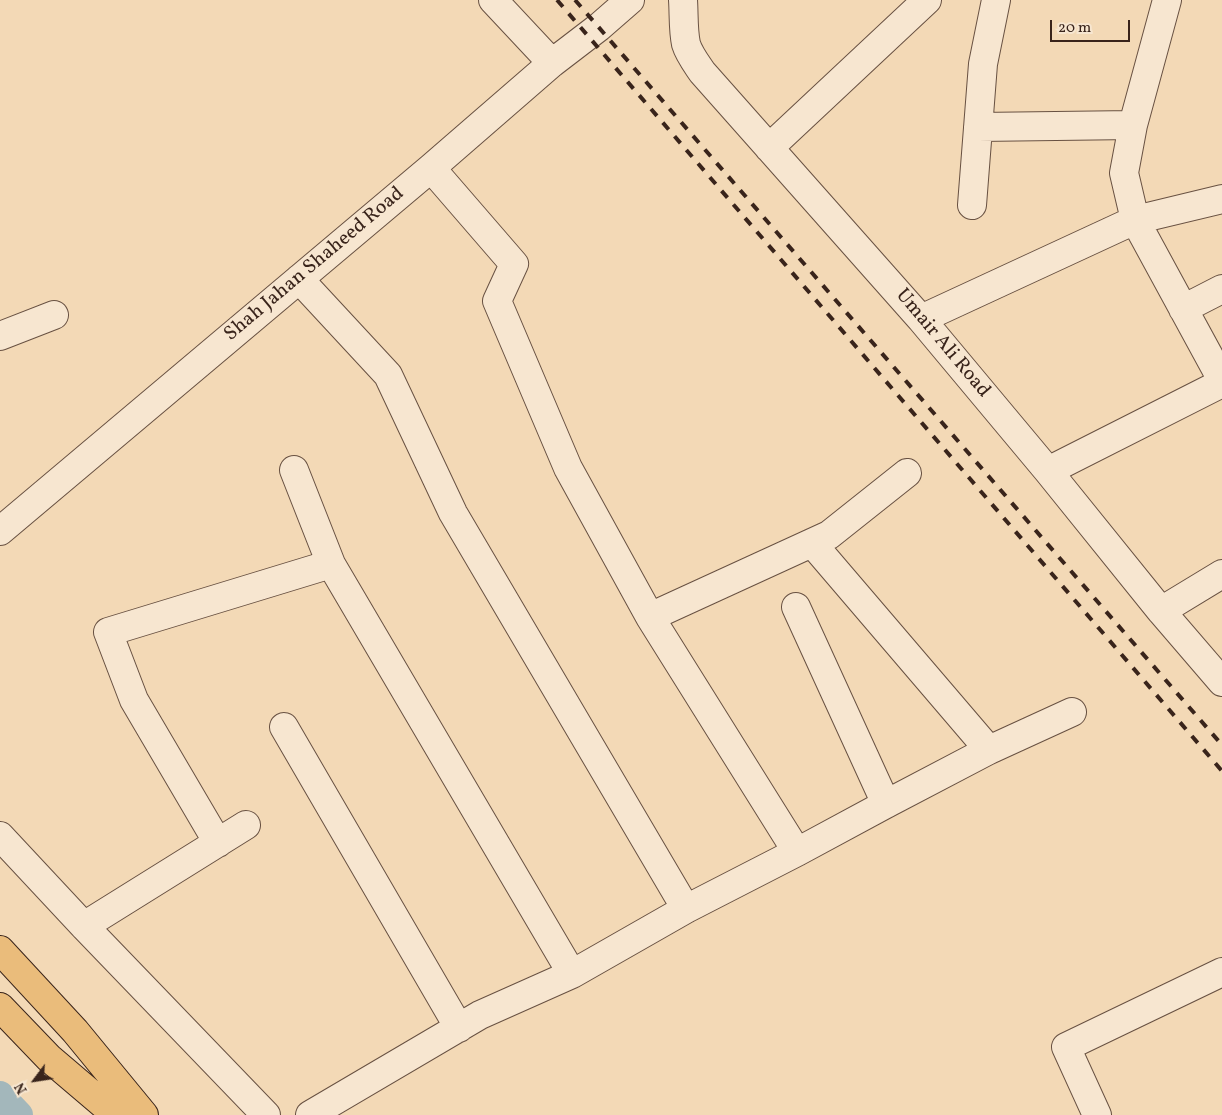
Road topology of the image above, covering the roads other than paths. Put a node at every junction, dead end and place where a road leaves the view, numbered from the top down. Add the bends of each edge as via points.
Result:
1 (493, 0) edge
2 (630, 0) edge
3 (684, 0) edge
4 (927, 0) edge
5 (996, 0) edge
6 (1167, 0) edge
7 (552, 63) junction
8 (1132, 125) junction
9 (978, 127) junction
10 (769, 148) junction
11 (431, 168) junction
12 (1222, 199) edge
13 (972, 206) dead end
14 (1135, 220) junction
15 (299, 279) junction
16 (1222, 289) edge
17 (1184, 309) junction
18 (54, 315) dead end
19 (921, 319) junction
20 (0, 336) edge
21 (1222, 381) edge
22 (294, 470) dead end
23 (1048, 471) junction
24 (907, 473) dead end
25 (0, 531) edge
26 (812, 543) junction
27 (331, 564) junction
28 (1222, 574) edge
29 (796, 607) dead end
30 (1161, 611) junction
31 (650, 617) junction
32 (1222, 682) edge
33 (1072, 712) dead end
34 (284, 726) dead end
35 (989, 750) junction
36 (886, 804) junction
37 (246, 825) dead end
38 (0, 836) edge
39 (218, 843) junction
40 (797, 852) junction
41 (686, 908) junction
42 (84, 926) junction
43 (0, 950) edge
44 (1222, 972) edge
45 (572, 974) junction
46 (0, 1007) edge
47 (459, 1028) junction
48 (116, 1115) edge
49 (144, 1115) edge
50 (266, 1115) edge
51 (310, 1115) edge
52 (1097, 1115) edge

1 - 7 street
2 - 7 street, Shah Jahan Shaheed Road
3 - 10 street, Umair Ali Road via 686,44 693,59
4 - 10 street
5 - 9 street via 983,64
6 - 8 street
7 - 11 street, Shah Jahan Shaheed Road
8 - 9 street
8 - 14 street via 1124,173
9 - 13 street
10 - 19 street, Umair Ali Road
11 - 15 street, Shah Jahan Shaheed Road
11 - 31 street via 514,264 497,301 568,468
12 - 14 street
14 - 17 street
14 - 19 street
15 - 25 street, Shah Jahan Shaheed Road
15 - 41 street via 388,375 453,513
16 - 17 street
17 - 21 street
18 - 20 street
19 - 23 street, Umair Ali Road
21 - 23 street
22 - 27 street
23 - 30 street, Umair Ali Road
24 - 26 street via 829,535
26 - 31 street
26 - 35 street
27 - 39 street via 108,632 134,700
27 - 45 street
28 - 30 street
29 - 36 street
30 - 32 street, Umair Ali Road
31 - 40 street
33 - 35 street
34 - 47 street
35 - 36 street
36 - 40 street
37 - 39 street
38 - 42 street
39 - 42 street
40 - 41 street
41 - 45 street
42 - 50 street
43 - 49 highway
44 - 52 street via 1066,1046
45 - 47 street via 480,1015
46 - 48 highway via 49,1058
47 - 51 street

